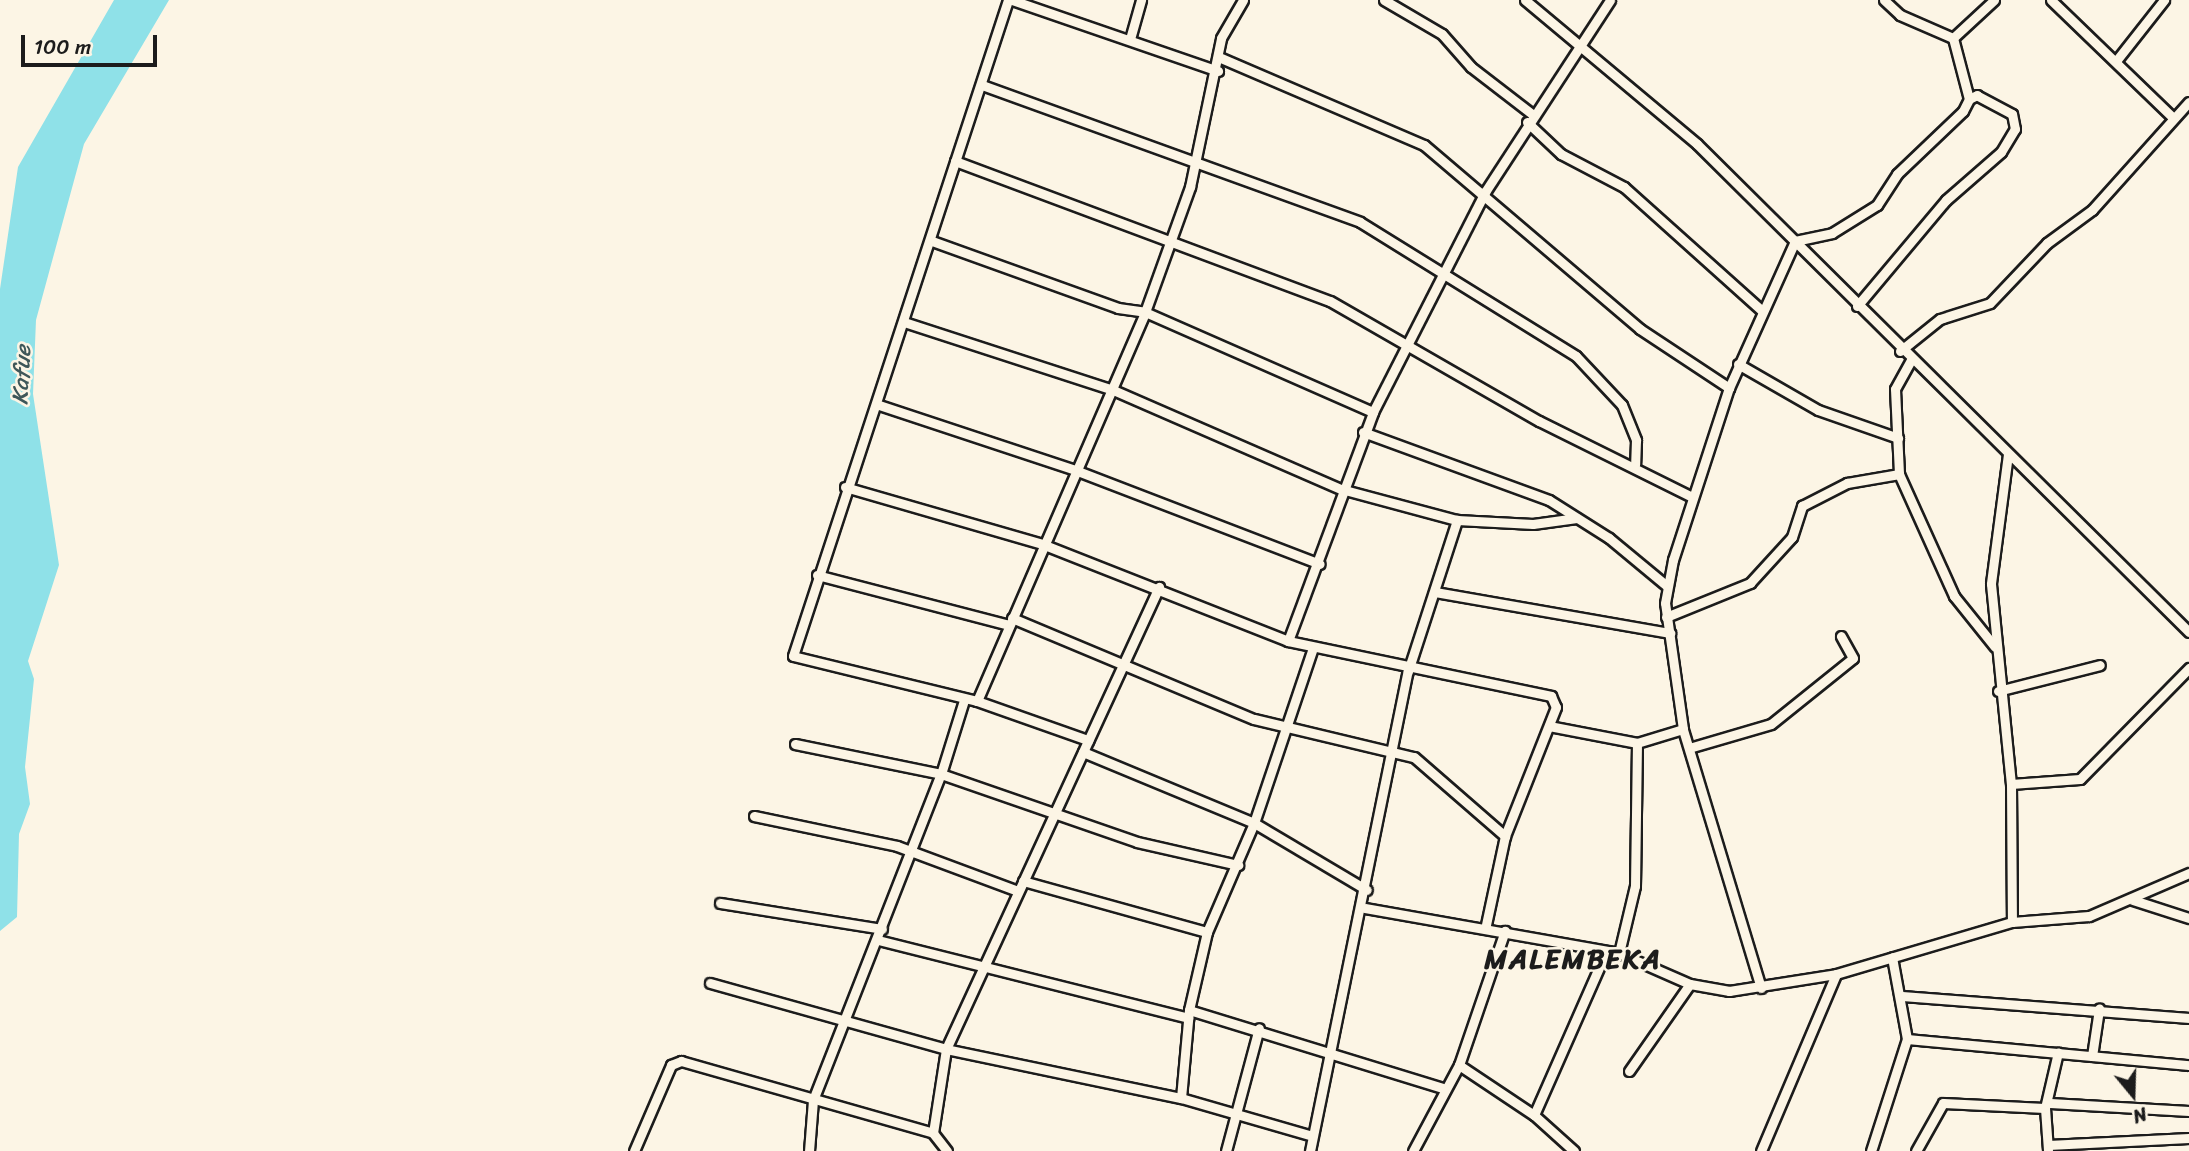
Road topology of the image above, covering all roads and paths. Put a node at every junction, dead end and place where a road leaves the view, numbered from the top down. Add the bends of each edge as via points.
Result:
1 (1010, 0) edge
2 (1048, 0) edge
3 (1141, 0) edge
4 (1243, 0) edge
5 (1384, 0) edge
6 (1525, 0) edge
7 (1610, 0) edge
8 (1884, 0) edge
9 (1994, 0) edge
10 (2051, 0) edge
11 (2164, 0) edge
12 (1043, 11) junction
13 (1953, 38) junction
14 (1129, 39) junction
15 (1579, 48) junction
16 (1221, 58) junction
17 (2116, 61) junction
18 (1218, 71) junction
19 (982, 85) junction
20 (1969, 99) junction
21 (2189, 102) edge
22 (1530, 118) junction
23 (2173, 118) junction
24 (956, 161) junction
25 (1197, 164) junction
26 (1485, 192) junction
27 (1171, 239) junction
28 (932, 241) junction
29 (1795, 241) junction
30 (1443, 271) junction
31 (1857, 306) junction
32 (1762, 311) junction
33 (1145, 312) junction
34 (904, 322) junction
35 (1407, 346) junction
36 (1900, 351) junction
37 (1911, 360) junction
38 (1738, 365) junction
39 (1729, 388) junction
40 (1113, 390) junction
41 (876, 404) junction
42 (1373, 412) junction
43 (1363, 432) junction
44 (1899, 438) junction
45 (2008, 454) junction
46 (1635, 464) junction
47 (1075, 470) junction
48 (1899, 474) junction
49 (845, 487) junction
50 (1341, 489) junction
51 (1692, 497) junction
52 (1577, 517) junction
53 (1457, 520) junction
54 (1042, 544) junction
55 (1320, 564) junction
56 (817, 575) junction
57 (1667, 586) junction
58 (1160, 587) junction
59 (1435, 592) junction
60 (1666, 617) junction
61 (1010, 621) junction
62 (2189, 632) edge
63 (1670, 633) junction
64 (1841, 636) dead end
65 (1288, 641) junction
66 (1313, 648) junction
67 (1996, 649) junction
68 (2100, 665) dead end
69 (2189, 668) edge
70 (1122, 669) junction
71 (1408, 671) junction
72 (1997, 691) junction
73 (964, 700) junction
74 (977, 701) junction
75 (1549, 726) junction
76 (1288, 729) junction
77 (1683, 729) junction
78 (1088, 740) junction
79 (1637, 743) junction
80 (795, 744) dead end
81 (1689, 748) junction
82 (1083, 752) junction
83 (1392, 753) junction
84 (942, 774) junction
85 (2011, 784) junction
86 (1054, 813) junction
87 (754, 816) dead end
88 (1254, 823) junction
89 (1505, 835) junction
90 (910, 853) junction
91 (1238, 864) junction
92 (2189, 873) edge
93 (1023, 881) junction
94 (1367, 890) junction
95 (1018, 891) junction
96 (2133, 900) junction
97 (720, 903) dead end
98 (1365, 908) junction
99 (2189, 918) edge
100 (2012, 922) junction
101 (1486, 925) junction
102 (882, 929) junction
103 (1505, 931) junction
104 (1207, 932) junction
105 (878, 940) junction
106 (1606, 952) junction
107 (1619, 953) junction
108 (1892, 957) junction
109 (979, 969) junction
110 (1836, 974) junction
111 (710, 983) dead end
112 (1690, 984) junction
113 (1761, 988) junction
114 (1902, 996) junction
115 (2099, 1009) junction
116 (1189, 1014) junction
117 (844, 1017) junction
118 (2189, 1018) edge
119 (1259, 1028) junction
120 (1908, 1039) junction
121 (946, 1049) junction
122 (1335, 1052) junction
123 (2058, 1052) junction
124 (2092, 1056) junction
125 (1459, 1065) junction
126 (2189, 1065) edge
127 (1629, 1071) dead end
128 (1442, 1088) junction
129 (1181, 1098) junction
130 (813, 1100) junction
131 (2047, 1105) junction
132 (2189, 1111) edge
133 (1234, 1115) junction
134 (1534, 1115) junction
135 (933, 1133) junction
136 (1314, 1136) junction
137 (2189, 1138) edge
138 (2048, 1148) edge
139 (1313, 1150) edge
140 (634, 1151) edge
141 (809, 1151) edge
142 (947, 1151) edge
143 (1226, 1151) edge
144 (1413, 1151) edge
145 (1574, 1151) edge
146 (1761, 1151) edge
147 (1871, 1151) edge
148 (1916, 1151) edge

1 - 12 street
1 - 19 street
2 - 12 street
3 - 14 street
4 - 16 street via 1221,38
5 - 22 street via 1442,34 1471,67
6 - 15 street
7 - 15 street
8 - 13 street via 1899,15
9 - 13 street
10 - 17 street
11 - 17 street
12 - 14 street
13 - 20 street
14 - 18 street
15 - 22 street
15 - 29 street via 1697,144
16 - 18 street
16 - 26 street via 1401,131
17 - 23 street
18 - 25 street
19 - 24 street
19 - 25 street
20 - 29 street via 1897,174 1877,205 1832,233
20 - 31 street via 1977,95 2012,114 2015,129 2001,152 1945,200
21 - 23 street
22 - 26 street
22 - 32 street via 1561,154 1624,187
23 - 36 street via 2092,210 2047,243 1990,303 1940,319
24 - 27 street
24 - 28 street
25 - 27 street
25 - 30 street via 1310,199
26 - 30 street
26 - 39 street via 1640,329
27 - 33 street
27 - 35 street via 1318,296
28 - 33 street via 1118,308
28 - 34 street
29 - 31 street
29 - 32 street
30 - 35 street
30 - 46 street via 1576,356 1609,385 1636,440
31 - 36 street
32 - 38 street
33 - 40 street
33 - 42 street
34 - 40 street
34 - 41 street
35 - 42 street
35 - 46 street via 1539,421
36 - 37 street
37 - 44 street via 1895,389
37 - 45 street
38 - 39 street
38 - 44 street via 1818,410
39 - 51 street
40 - 47 street
40 - 50 street
41 - 47 street
41 - 49 street
42 - 43 street
43 - 50 street
43 - 52 street via 1549,500
44 - 48 street
45 - 62 street
45 - 67 street via 1992,584
46 - 51 street
47 - 54 street
47 - 55 street
48 - 60 street via 1847,483 1801,506 1792,537 1750,583
48 - 67 street via 1954,596
49 - 54 street
49 - 56 street
50 - 53 street
50 - 55 street
51 - 57 street
52 - 53 street via 1533,524
52 - 57 street
53 - 59 street
54 - 58 street
54 - 61 street
55 - 65 street
56 - 61 street
56 - 73 street via 795,659
57 - 60 street
58 - 65 street
58 - 70 street
59 - 63 street
59 - 71 street
60 - 63 street
61 - 70 street
61 - 74 street
63 - 77 street
64 - 81 street via 1853,658 1771,724
65 - 66 street
66 - 71 street
66 - 76 street
67 - 72 street
68 - 72 street
69 - 85 street via 2080,779
70 - 76 street
70 - 78 street
71 - 75 street via 1551,696 1556,707
71 - 83 street
72 - 85 street
73 - 74 street
73 - 84 street
74 - 78 street
75 - 79 street
75 - 89 street
76 - 83 street
76 - 88 street
77 - 79 street
77 - 81 street
78 - 82 street
79 - 107 street via 1634,886
80 - 84 street
81 - 113 street via 1696,788 1734,890
82 - 86 street
82 - 88 street
83 - 89 street via 1426,763
83 - 94 street
84 - 86 street
84 - 90 street
85 - 100 street
86 - 91 street via 1161,849
86 - 93 street
87 - 90 street
88 - 91 street
88 - 94 street
89 - 101 street
90 - 95 street
90 - 102 street
91 - 104 street
92 - 96 street
93 - 95 street
93 - 104 street
94 - 98 street
95 - 109 street
96 - 99 street
96 - 100 street via 2069,920
97 - 102 street
98 - 101 street
98 - 122 street
100 - 108 street
101 - 103 street
102 - 105 street
103 - 106 street
103 - 125 street
104 - 116 street
105 - 109 street
105 - 117 street
106 - 107 street
106 - 134 street
107 - 112 street
108 - 110 street
108 - 114 street
109 - 116 street
109 - 121 street
110 - 113 street
110 - 146 street
111 - 117 street
112 - 113 street via 1729,992
112 - 127 street
114 - 115 street
114 - 120 street
115 - 118 street
115 - 124 street
116 - 119 street
116 - 129 street
117 - 121 street
117 - 130 street
119 - 122 street
119 - 133 street
120 - 123 street
120 - 147 street
121 - 129 street
121 - 135 street
122 - 128 street
122 - 136 street
123 - 124 street
123 - 131 street
124 - 126 street
125 - 128 street
125 - 134 street
128 - 144 street
129 - 133 street
130 - 135 street
130 - 140 street via 676,1061
130 - 141 street
131 - 132 street
131 - 138 street
131 - 148 street via 1943,1104
133 - 136 street
133 - 143 street
134 - 145 street
135 - 142 street
136 - 139 street
137 - 138 street

